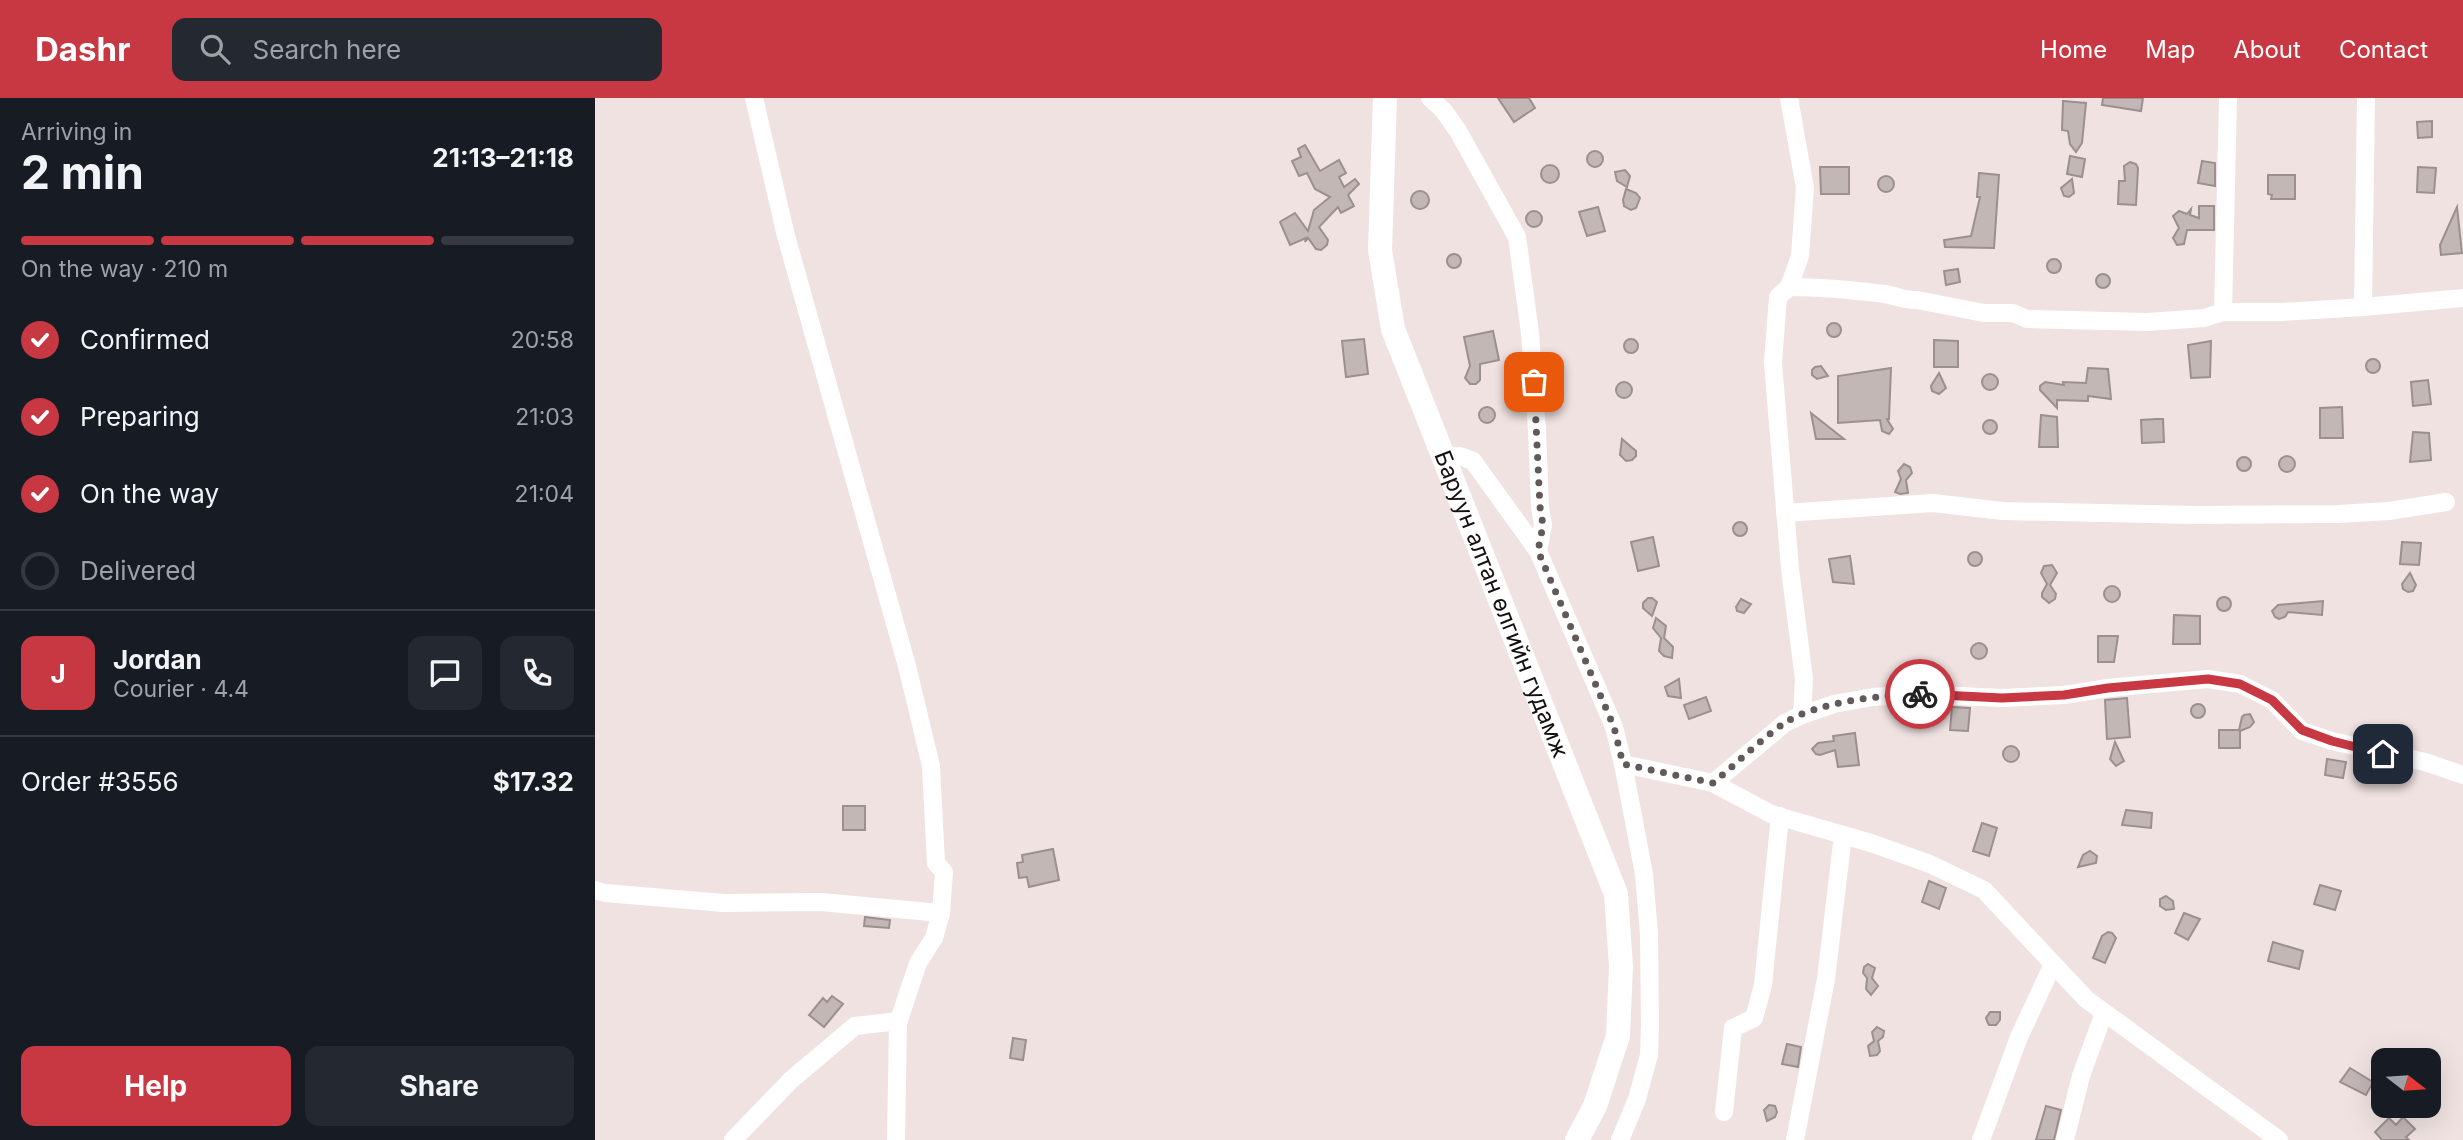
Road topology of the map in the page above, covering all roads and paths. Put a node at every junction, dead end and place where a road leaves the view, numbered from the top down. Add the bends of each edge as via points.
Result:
1 (754, 98) edge
2 (1385, 98) edge
3 (1430, 98) edge
4 (1789, 98) edge
5 (2228, 98) edge
6 (2366, 98) edge
7 (1789, 287) junction
8 (2463, 298) edge
9 (2363, 307) junction
10 (2223, 312) junction
11 (1443, 457) junction
12 (2446, 502) dead end
13 (1785, 513) junction
14 (1538, 551) junction
15 (1802, 715) junction
16 (1623, 764) junction
17 (2463, 775) edge
18 (1713, 783) junction
19 (1780, 816) junction
20 (1843, 835) junction
21 (595, 890) edge
22 (941, 913) junction
23 (2053, 964) junction
24 (2104, 1013) junction
25 (898, 1021) junction
26 (1724, 1112) dead end
27 (733, 1140) edge
28 (896, 1140) edge
29 (1577, 1140) edge
30 (1620, 1140) edge
31 (1795, 1140) edge
32 (1981, 1140) edge
33 (2065, 1140) edge
34 (2279, 1140) edge

1 - 22 street via 789,248 904,653 931,766 936,863 944,872
2 - 11 main road, Баруун алтан өлгийн гудамж via 1380,250 1393,329
3 - 14 street via 1458,131 1517,237 1536,416 1543,525
4 - 7 street via 1805,188 1800,256
5 - 10 street
6 - 9 street
7 - 10 street via 1889,295 1984,313 2013,313 2027,319 2147,322
7 - 13 street via 1778,297 1773,362
8 - 9 street
9 - 10 street
11 - 14 street via 1473,461
11 - 29 main road, Баруун алтан өлгийн гудамж via 1616,894 1621,966 1618,1036 1595,1106
12 - 13 street via 2338,514 2003,512 1933,503
13 - 15 street via 1804,679
14 - 16 street via 1614,727
15 - 17 street via 1873,697 2064,695 2208,679 2240,684 2272,700 2302,730
15 - 18 street via 1785,723
16 - 18 street
16 - 30 street via 1644,874 1650,1024 1649,1055
18 - 19 street
19 - 20 street
19 - 26 street via 1763,985 1753,1018 1733,1028
20 - 23 street via 1930,864 1984,890
20 - 31 street via 1826,979
21 - 22 street via 724,903 821,902
22 - 25 street
23 - 24 street
23 - 32 street via 2019,1037
24 - 33 street
24 - 34 street
25 - 27 street via 855,1026 791,1080
25 - 28 street

